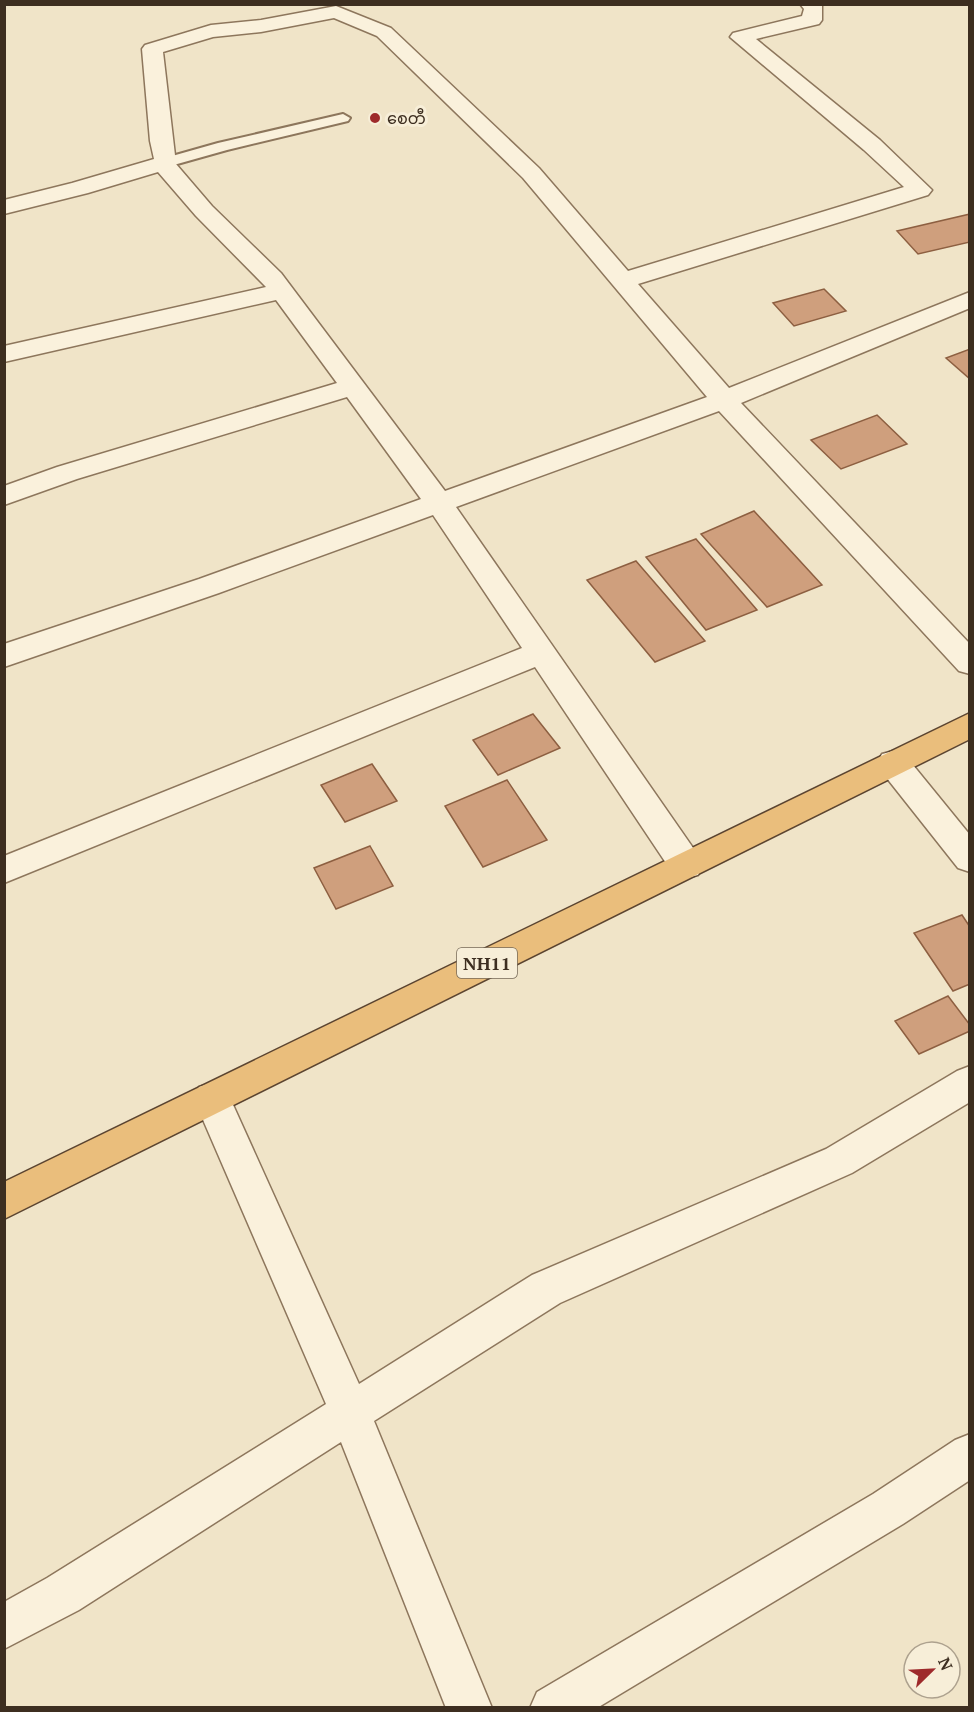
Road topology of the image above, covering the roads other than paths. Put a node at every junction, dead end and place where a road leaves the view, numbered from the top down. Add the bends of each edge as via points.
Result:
1 (810, 4) edge
2 (343, 118) dead end
3 (164, 163) junction
4 (4, 207) edge
5 (621, 281) junction
6 (282, 291) junction
7 (969, 299) edge
8 (4, 354) edge
9 (353, 387) junction
10 (724, 399) junction
11 (4, 496) edge
12 (439, 503) junction
13 (541, 652) junction
14 (4, 656) edge
15 (969, 663) edge
16 (969, 725) edge
17 (893, 763) junction
18 (969, 859) edge
19 (686, 865) junction
20 (4, 870) edge
21 (969, 1082) edge
22 (212, 1099) junction
23 (4, 1201) edge
24 (350, 1412) junction
25 (969, 1455) edge
26 (4, 1627) edge
27 (469, 1707) edge
28 (553, 1707) edge

1 - 5 street via 814,7 812,20 740,37 920,189
2 - 3 lane
3 - 4 street
3 - 5 street via 152,49 211,31 336,12 384,32 531,173
3 - 6 street via 204,211
5 - 10 street
6 - 8 street
6 - 9 street
7 - 10 street
9 - 11 street via 67,473
9 - 12 street
10 - 12 street
10 - 15 street
12 - 13 street
12 - 14 street
13 - 19 street
13 - 20 street
16 - 17 highway, NH11
17 - 18 street
17 - 19 highway, NH11
19 - 22 highway, NH11
21 - 24 street via 839,1161 546,1289
22 - 23 highway, NH11
22 - 24 street
24 - 26 street via 63,1594
24 - 27 street
25 - 28 street via 888,1509

